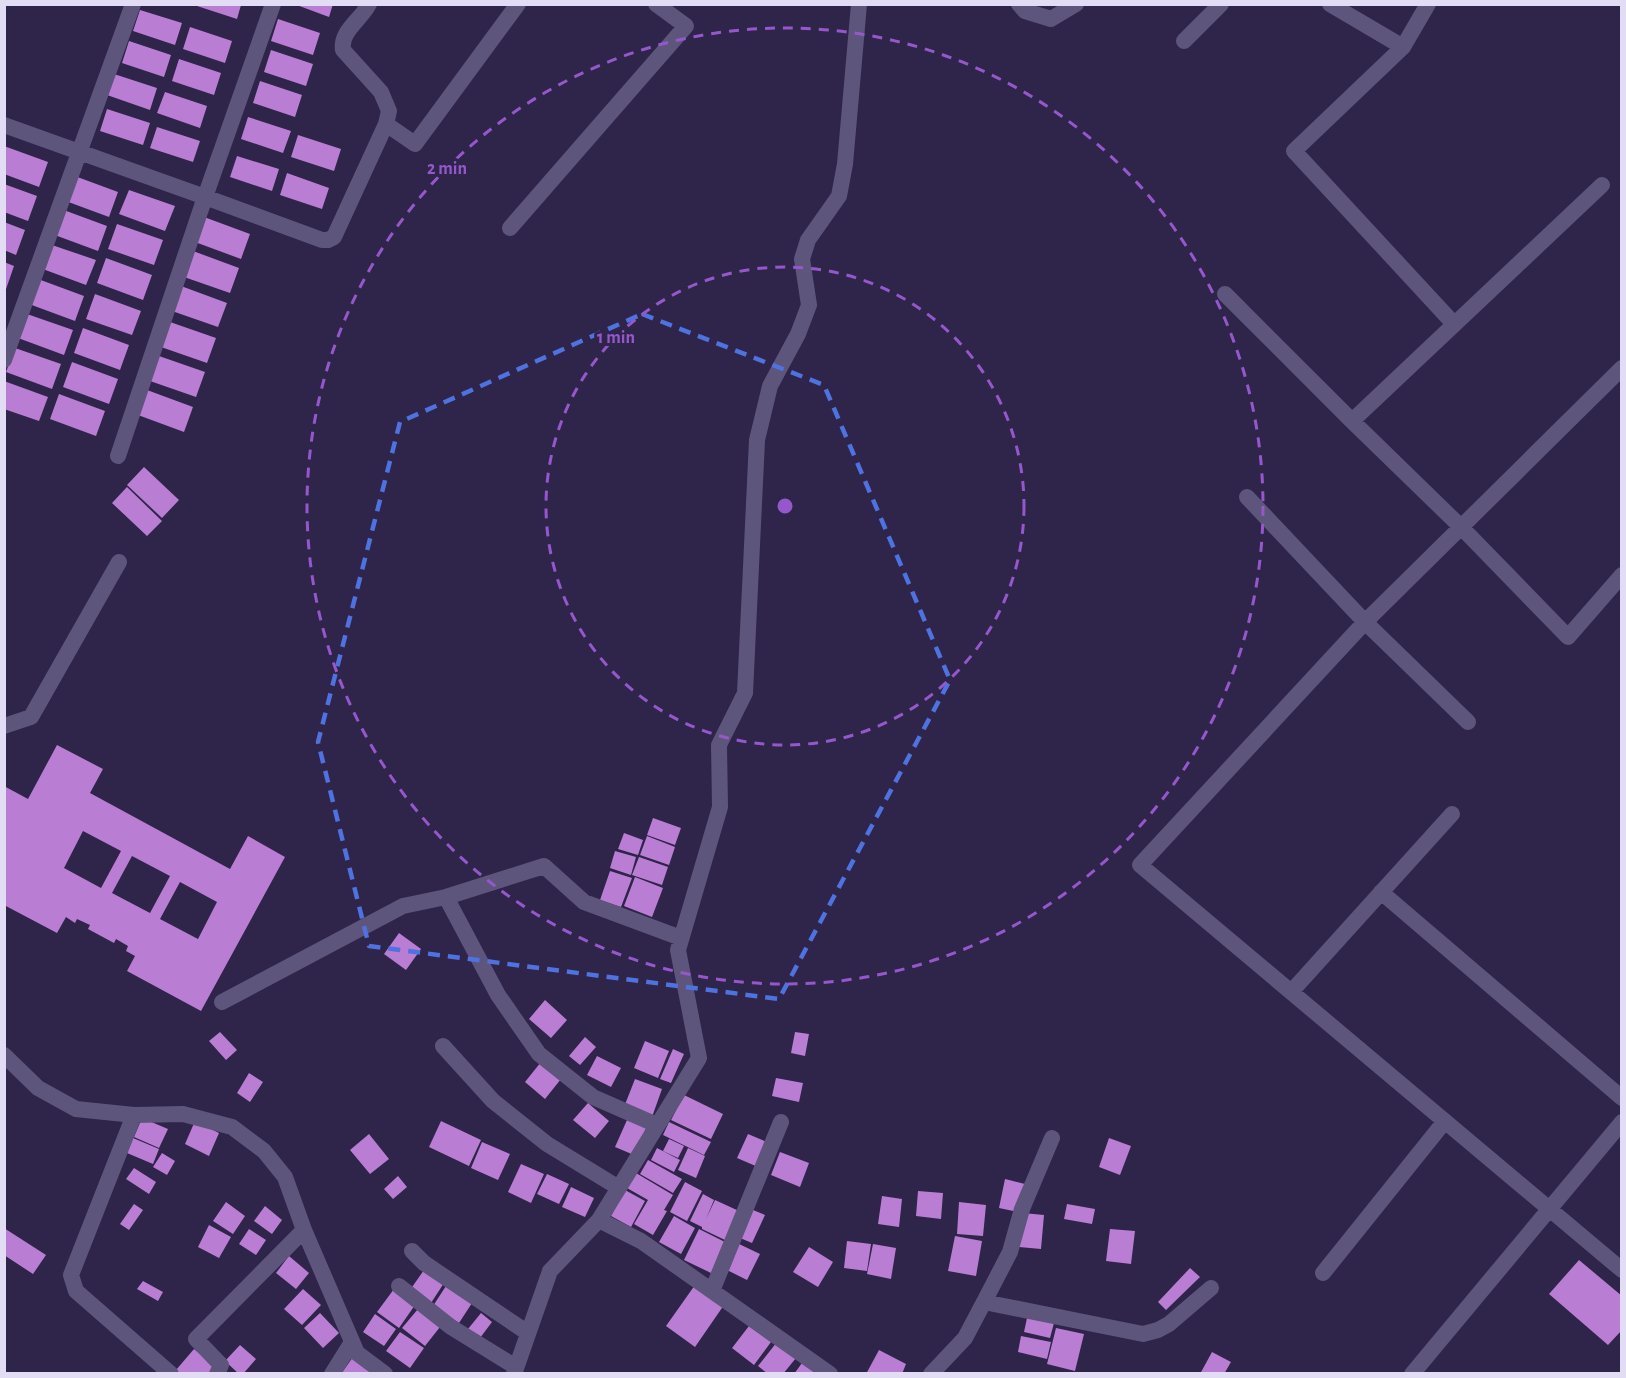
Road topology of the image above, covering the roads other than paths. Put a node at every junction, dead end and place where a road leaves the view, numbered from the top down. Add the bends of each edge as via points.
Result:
1 (133, 4) edge
2 (273, 4) edge
3 (369, 4) edge
4 (518, 4) edge
5 (656, 4) edge
6 (859, 4) edge
7 (1019, 4) edge
8 (1076, 4) edge
9 (1221, 4) edge
10 (1330, 4) edge
11 (1428, 4) edge
12 (1184, 41) dead end
13 (1403, 46) junction
14 (386, 124) junction
15 (4, 125) edge
16 (80, 152) junction
17 (1602, 185) dead end
18 (205, 196) junction
19 (510, 228) dead end
20 (1225, 294) dead end
21 (1454, 324) junction
22 (4, 360) edge
23 (1622, 368) edge
24 (1352, 421) junction
25 (118, 456) dead end
26 (1247, 497) dead end
27 (1461, 527) junction
28 (119, 562) dead end
29 (1622, 575) edge
30 (1365, 622) junction
31 (1468, 722) dead end
32 (4, 726) edge
33 (1452, 814) dead end
34 (1381, 892) junction
35 (446, 897) junction
36 (681, 938) junction
37 (1291, 992) junction
38 (222, 1002) dead end
39 (442, 1046) dead end
40 (4, 1055) edge
41 (1622, 1098) edge
42 (134, 1115) junction
43 (1445, 1121) junction
44 (781, 1122) dead end
45 (1622, 1122) edge
46 (657, 1125) junction
47 (1052, 1138) dead end
48 (619, 1188) junction
49 (1549, 1209) junction
50 (599, 1220) junction
51 (304, 1230) junction
52 (412, 1251) dead end
53 (1622, 1270) edge
54 (1323, 1273) dead end
55 (399, 1286) dead end
56 (1211, 1288) dead end
57 (712, 1291) junction
58 (984, 1302) junction
59 (528, 1333) junction
60 (352, 1342) junction
61 (515, 1370) edge
62 (171, 1374) edge
63 (217, 1374) edge
64 (332, 1374) edge
65 (385, 1374) edge
66 (830, 1374) edge
67 (931, 1374) edge
68 (1412, 1374) edge

1 - 16 street
2 - 18 street
3 - 14 street via 342,45 381,92 389,111
4 - 14 street via 415,144
5 - 19 street via 686,26
6 - 36 street via 839,196 808,240 802,259 809,305 770,386 757,440 745,693 719,745 720,807
7 - 8 street via 1025,11 1051,19
9 - 12 street
10 - 13 street
11 - 13 street
13 - 21 street via 1294,151
14 - 18 street via 334,237 328,240
15 - 16 street
16 - 18 street
16 - 22 street
17 - 21 street
18 - 25 street
20 - 24 street
21 - 24 street
23 - 27 street
24 - 27 street
26 - 30 street
27 - 29 street via 1568,637
27 - 30 street
28 - 32 street via 31,717
30 - 31 street
30 - 37 street via 1140,865
33 - 34 street
34 - 37 street
34 - 41 street
35 - 36 street via 544,866 584,902
35 - 38 street via 403,906
35 - 46 street via 498,995 539,1054 593,1097
36 - 46 street via 678,950 699,1058
37 - 43 street
39 - 48 street via 493,1101 547,1144
40 - 42 street via 38,1088 76,1109
42 - 51 street via 183,1114 232,1127 264,1151 285,1177
42 - 62 street via 71,1275 75,1291
43 - 49 street
43 - 54 street
44 - 57 street
45 - 49 street
46 - 48 street
47 - 58 street via 1022,1209 1010,1252
48 - 50 street
49 - 53 street
49 - 68 street
50 - 57 street via 641,1241
50 - 59 street via 550,1271
51 - 60 street
51 - 63 street via 196,1339 221,1365
52 - 59 street
55 - 61 street
56 - 58 street via 1169,1324 1143,1334
57 - 66 street
58 - 67 street via 966,1338
59 - 61 street
60 - 64 street
60 - 65 street via 357,1353

